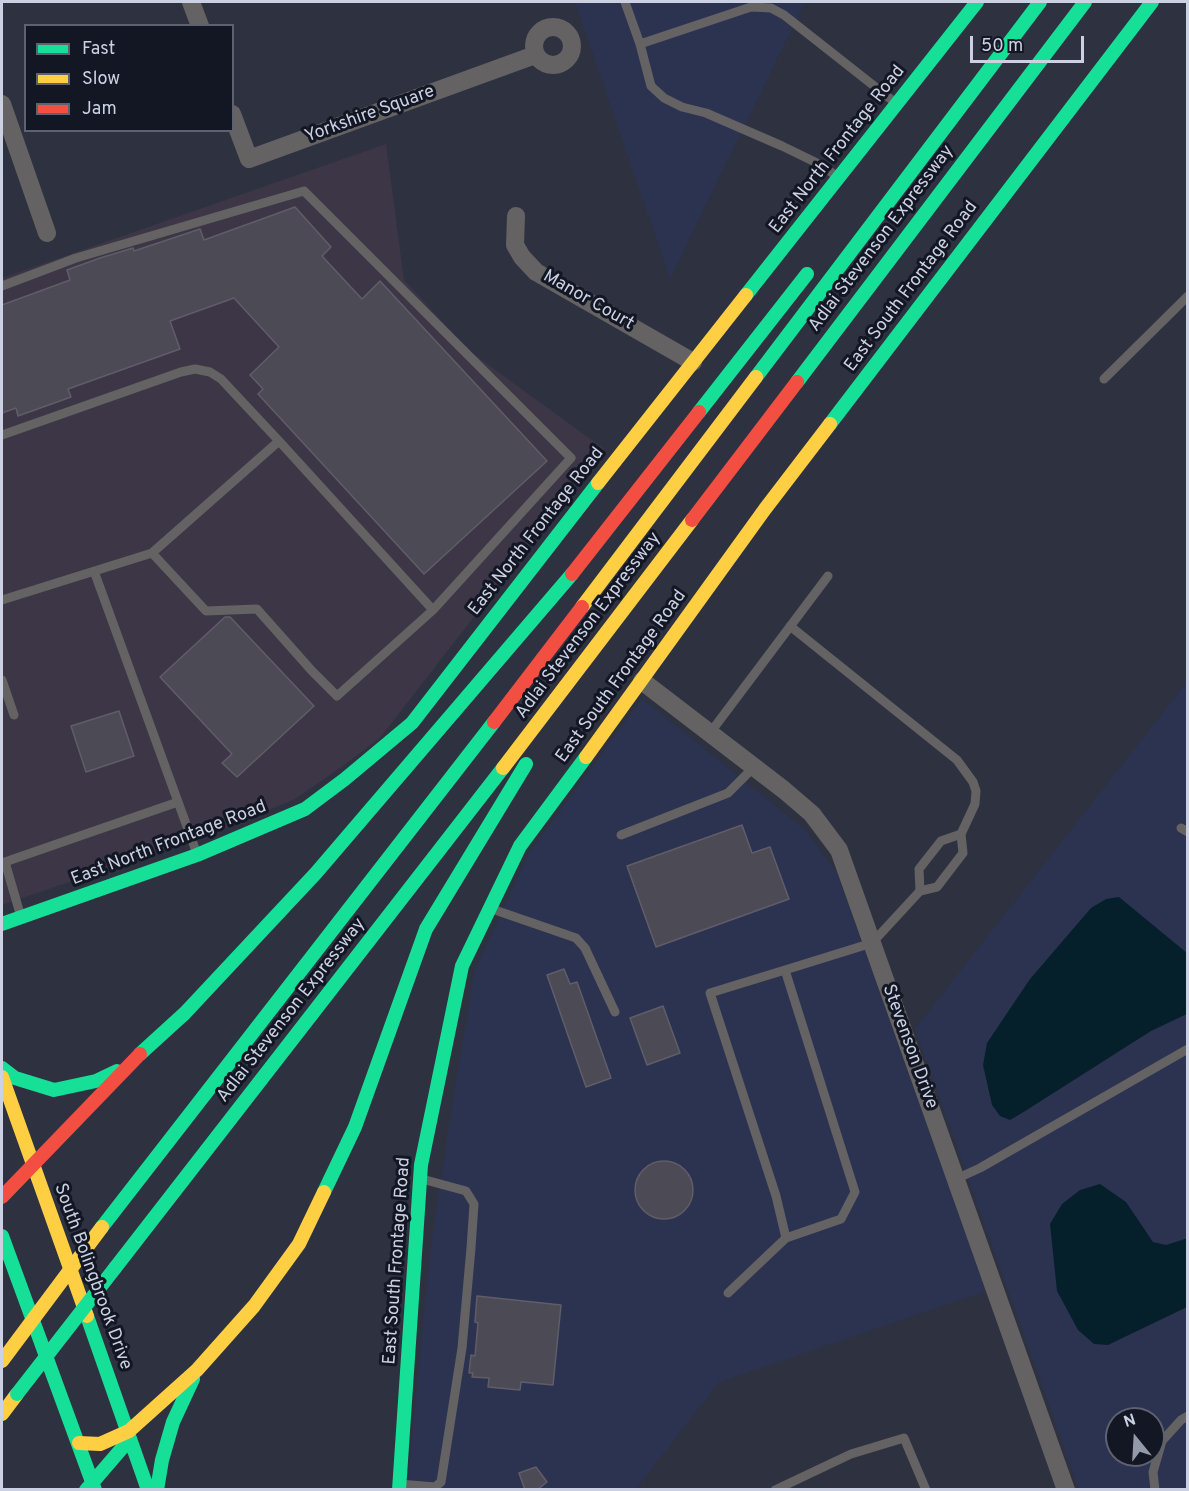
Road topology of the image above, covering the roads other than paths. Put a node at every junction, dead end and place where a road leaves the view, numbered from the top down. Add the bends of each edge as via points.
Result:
1 (191, 2) edge
2 (625, 2) edge
3 (977, 2) edge
4 (1040, 2) edge
5 (1085, 2) edge
6 (1152, 2) edge
7 (750, 4) edge
8 (199, 24) edge
9 (1013, 38) junction
10 (640, 44) junction
11 (535, 55) dead end
12 (2, 104) edge
13 (898, 104) junction
14 (234, 119) edge
15 (919, 140) dead end
16 (840, 177) junction
17 (516, 216) dead end
18 (47, 233) dead end
19 (813, 265) dead end
20 (2, 286) edge
21 (1188, 296) edge
22 (693, 363) junction
23 (1104, 379) dead end
24 (2, 435) edge
25 (279, 441) junction
26 (152, 553) junction
27 (94, 571) junction
28 (828, 576) dead end
29 (2, 600) edge
30 (433, 610) junction
31 (790, 626) junction
32 (2, 680) edge
33 (642, 681) junction
34 (563, 691) junction
35 (14, 715) dead end
36 (710, 733) junction
37 (754, 767) junction
38 (178, 802) junction
39 (962, 834) junction
40 (621, 835) dead end
41 (197, 855) junction
42 (3, 862) edge
43 (920, 891) junction
44 (490, 908) junction
45 (21, 917) junction
46 (2, 924) edge
47 (872, 943) junction
48 (785, 970) junction
49 (615, 1012) dead end
50 (1188, 1049) edge
51 (126, 1067) junction
52 (2, 1068) edge
53 (2, 1077) edge
54 (32, 1166) junction
55 (419, 1178) junction
56 (956, 1179) junction
57 (2, 1197) edge
58 (2, 1236) edge
59 (786, 1239) junction
60 (728, 1293) dead end
61 (2, 1361) edge
62 (197, 1370) junction
63 (2, 1414) edge
64 (1188, 1416) edge
65 (129, 1431) junction
66 (79, 1443) junction
67 (399, 1487) edge
68 (92, 1488) edge
69 (148, 1490) edge
70 (157, 1490) edge
71 (775, 1490) edge
72 (926, 1490) edge
73 (1066, 1490) edge
74 (1155, 1490) edge

1 - 8 street
2 - 10 lane
3 - 13 main road, East North Frontage Road
4 - 9 main road, Adlai Stevenson Expressway
5 - 34 main road, Adlai Stevenson Expressway
6 - 33 main road, East South Frontage Road via 765,509
7 - 10 lane
7 - 13 lane via 784,15
9 - 15 main road
9 - 61 main road, Adlai Stevenson Expressway, bridge
10 - 16 lane via 651,86 664,98 782,146
11 - 14 street, Yorkshire Square via 249,159
12 - 18 street
13 - 16 main road, East North Frontage Road
16 - 22 main road, East North Frontage Road
17 - 22 street, Manor Court via 516,245 536,272
19 - 51 main road via 591,551 316,873 184,1013
20 - 30 lane via 76,258 304,191 571,458
21 - 23 lane
22 - 41 main road, East North Frontage Road via 412,723 305,809
24 - 25 lane via 195,369 221,379
25 - 26 lane
25 - 30 lane
26 - 27 lane
26 - 30 lane via 206,611 258,609 337,696
27 - 29 lane
27 - 38 lane
28 - 31 lane
31 - 36 lane
31 - 39 lane via 957,760 976,791 975,804
32 - 35 lane
33 - 36 street, Stevenson Drive
33 - 44 main road, East South Frontage Road via 520,846
34 - 62 main road via 513,788 426,929 355,1127 299,1244 254,1306
34 - 63 main road, Adlai Stevenson Expressway, bridge
36 - 37 street, Stevenson Drive
37 - 40 lane via 728,793
37 - 47 street, Stevenson Drive via 812,814 839,850
38 - 41 lane
38 - 42 lane
39 - 43 lane via 963,854 937,887
39 - 43 lane via 941,841 919,869
41 - 45 main road, East North Frontage Road
42 - 45 lane
43 - 47 lane
44 - 49 lane via 576,938 585,948
44 - 55 main road, East South Frontage Road via 462,966
45 - 46 main road, East North Frontage Road
47 - 48 lane
47 - 56 street, Stevenson Drive
48 - 59 lane via 855,1192 841,1219
48 - 59 lane via 710,993 776,1196
50 - 56 lane
51 - 52 main road via 96,1081 54,1090 15,1078
51 - 54 main road
53 - 54 main road, South Bolingbrook Drive
54 - 57 main road
54 - 65 main road, South Bolingbrook Drive
55 - 67 main road, East South Frontage Road
55 - 67 lane via 466,1191 474,1204 462,1348 441,1482 435,1487
56 - 73 street, Stevenson Drive
58 - 66 main road
59 - 60 lane
62 - 65 main road
62 - 70 main road via 173,1422
64 - 74 lane via 1162,1440 1153,1472
65 - 66 main road via 100,1444
65 - 68 main road via 123,1447
65 - 69 main road, South Bolingbrook Drive
66 - 68 main road
71 - 72 lane via 851,1454 904,1438

